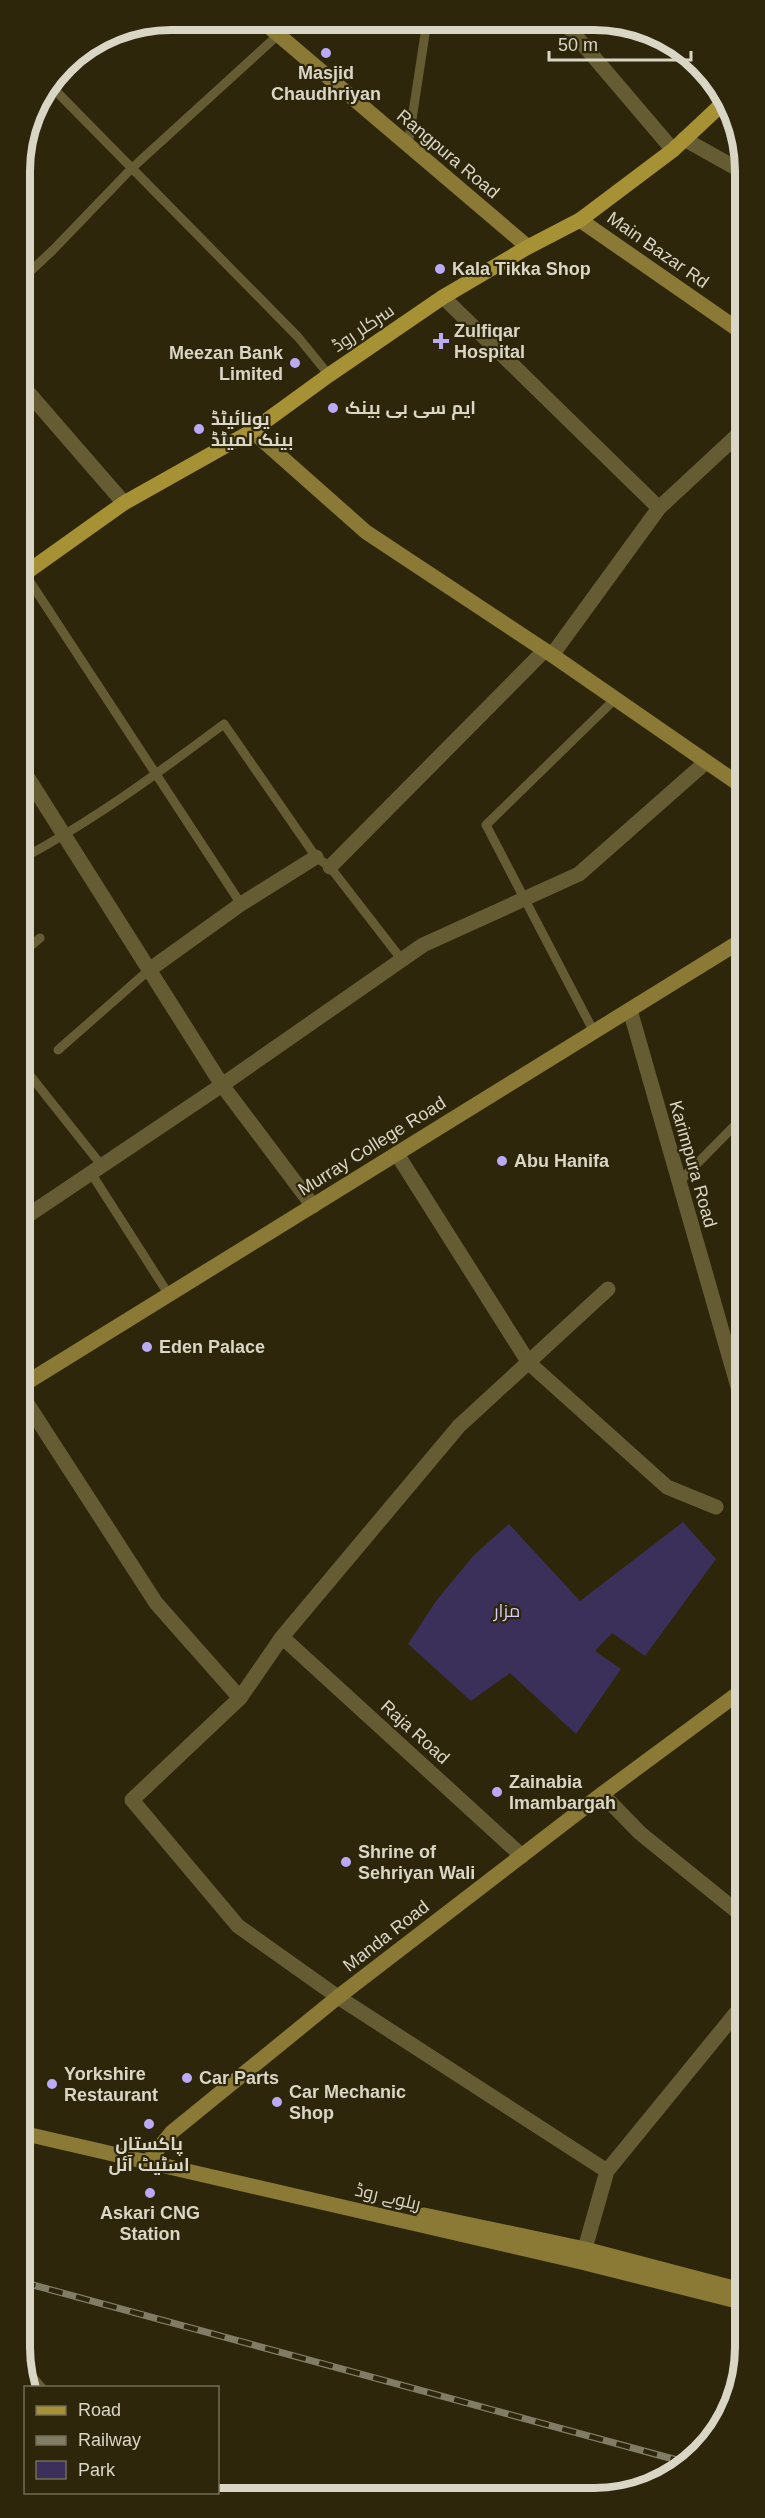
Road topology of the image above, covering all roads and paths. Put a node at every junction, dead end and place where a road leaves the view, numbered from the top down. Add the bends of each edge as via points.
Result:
1 (272, 30) edge
2 (426, 30) edge
3 (571, 30) edge
4 (278, 35) junction
5 (55, 91) edge
6 (719, 107) edge
7 (408, 145) junction
8 (678, 145) junction
9 (130, 169) junction
10 (735, 169) edge
11 (580, 220) junction
12 (528, 247) junction
13 (30, 271) edge
14 (443, 297) junction
15 (735, 327) edge
16 (329, 375) junction
17 (30, 395) edge
18 (252, 431) junction
19 (735, 437) edge
20 (124, 503) junction
21 (659, 508) junction
22 (30, 571) edge
23 (30, 586) edge
24 (548, 653) junction
25 (615, 699) junction
26 (706, 762) junction
27 (156, 774) junction
28 (30, 781) edge
29 (735, 782) edge
30 (64, 836) junction
31 (30, 854) edge
32 (316, 857) junction
33 (330, 867) junction
34 (526, 898) junction
35 (241, 904) junction
36 (40, 938) dead end
37 (735, 945) edge
38 (30, 946) edge
39 (402, 960) junction
40 (149, 970) junction
41 (630, 1010) junction
42 (594, 1032) junction
43 (58, 1050) dead end
44 (30, 1077) edge
45 (222, 1085) junction
46 (735, 1125) edge
47 (397, 1154) junction
48 (96, 1169) junction
49 (678, 1183) junction
50 (313, 1206) junction
51 (30, 1214) edge
52 (608, 1289) dead end
53 (169, 1295) junction
54 (529, 1363) junction
55 (735, 1365) edge
56 (30, 1380) edge
57 (30, 1408) edge
58 (716, 1507) dead end
59 (282, 1637) junction
60 (735, 1696) edge
61 (240, 1698) junction
62 (602, 1794) junction
63 (522, 1856) junction
64 (735, 1910) edge
65 (338, 1997) junction
66 (735, 2014) edge
67 (30, 2133) edge
68 (149, 2159) junction
69 (607, 2171) junction
70 (583, 2256) junction
71 (735, 2289) edge
72 (735, 2299) edge

1 - 4 street, Rangpura Road
2 - 7 lane
3 - 8 street
4 - 7 street, Rangpura Road
4 - 9 lane
5 - 9 lane
6 - 8 main road, سرکلر روڈ
7 - 12 street, Rangpura Road
8 - 10 street
8 - 11 main road, سرکلر روڈ
9 - 13 lane
9 - 16 lane via 298,337
11 - 12 main road, سرکلر روڈ
11 - 15 street, Main Bazar Rd
12 - 14 main road, سرکلر روڈ
14 - 16 main road, سرکلر روڈ
14 - 21 street
16 - 18 main road, سرکلر روڈ
17 - 20 street
18 - 20 main road, سرکلر روڈ
18 - 24 street via 366,532
19 - 21 street
20 - 22 main road, سرکلر روڈ
21 - 24 street
23 - 27 lane
24 - 25 street
24 - 33 street
25 - 26 street
25 - 34 lane via 486,825
26 - 29 street
26 - 34 street via 579,874
27 - 30 lane
27 - 32 lane via 224,724
27 - 35 lane
28 - 30 street
30 - 31 lane
30 - 40 street
32 - 33 lane
32 - 35 street
33 - 39 lane
34 - 39 street via 423,945
34 - 42 lane
35 - 40 street
36 - 38 lane
37 - 41 street, Murray College Road
39 - 45 street
40 - 43 lane
40 - 45 street
41 - 42 street, Murray College Road
41 - 49 street, Karimpura Road
42 - 47 street, Murray College Road
44 - 48 lane
45 - 48 street
45 - 50 street
46 - 49 lane
47 - 50 street, Murray College Road
47 - 54 street
48 - 51 street
48 - 53 lane
49 - 55 street, Karimpura Road
50 - 53 street, Murray College Road
52 - 54 street
53 - 56 street, Murray College Road
54 - 58 street via 667,1487
54 - 59 street via 459,1426
57 - 61 street via 156,1603
59 - 61 street
59 - 63 street, Raja Road
60 - 62 street, Manda Road
61 - 65 street via 132,1800 238,1926
62 - 63 street, Manda Road
62 - 64 street via 640,1833
63 - 65 street, Manda Road
65 - 68 street, Manda Road via 172,2132
65 - 69 street
66 - 69 street
67 - 68 street, ریلوے روڈ
68 - 70 street, ریلوے روڈ
69 - 70 street
70 - 71 street
70 - 72 street, ریلوے روڈ

